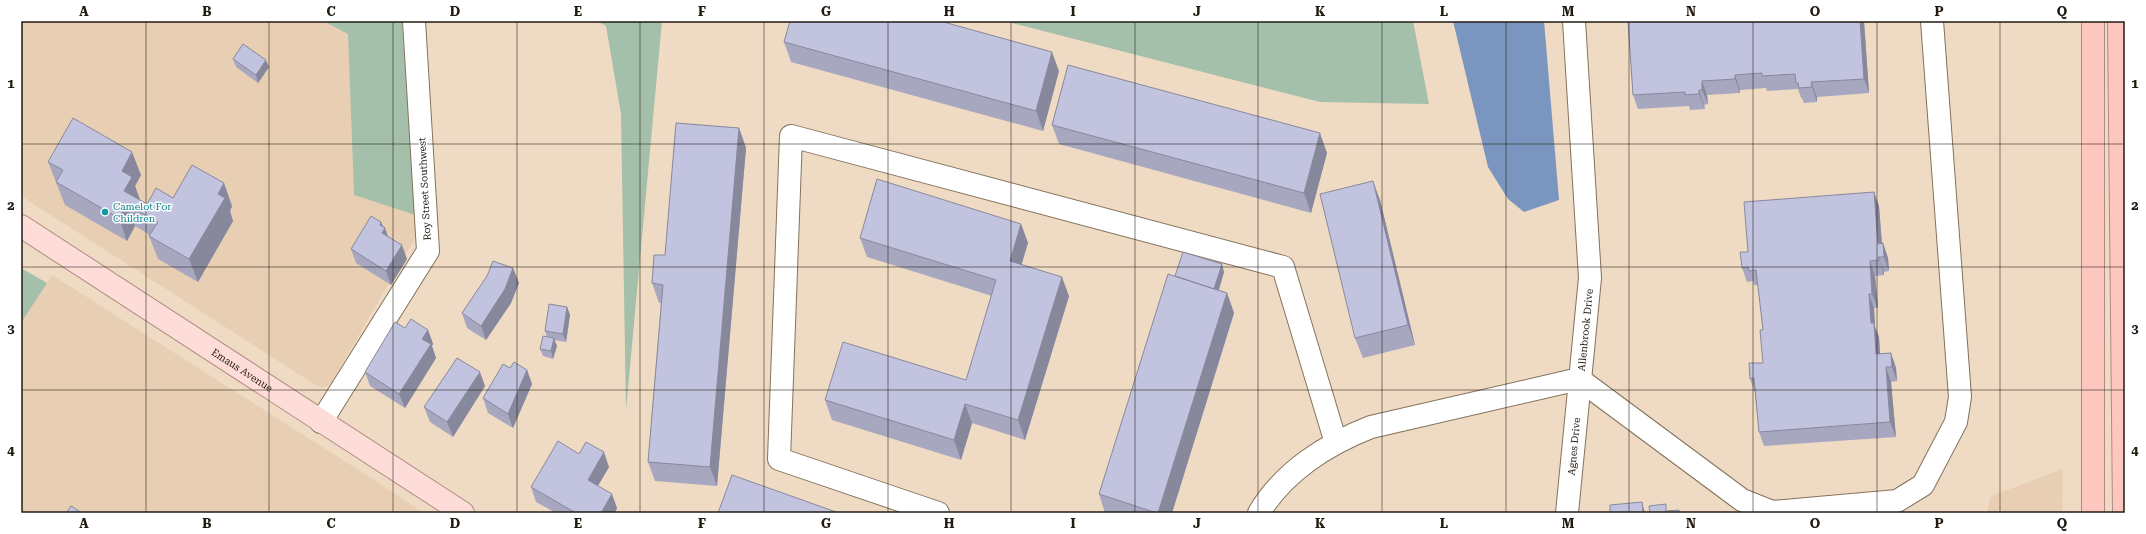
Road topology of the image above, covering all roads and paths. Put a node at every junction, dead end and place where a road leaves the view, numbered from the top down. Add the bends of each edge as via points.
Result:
1 (414, 21) edge
2 (1574, 21) edge
3 (1932, 21) edge
4 (2093, 21) edge
5 (2119, 21) edge
6 (21, 226) edge
7 (1579, 379) junction
8 (321, 422) junction
9 (1336, 443) junction
10 (464, 513) edge
11 (938, 513) edge
12 (1259, 513) edge
13 (1567, 513) edge
14 (2093, 513) edge
15 (2124, 513) edge

1 - 8 street, Roy Street Southwest via 428,251
2 - 7 street, Allenbrook Drive via 1590,278
3 - 7 street via 1960,397 1956,422 1923,485 1897,501 1772,512 1742,500
4 - 14 highway
5 - 15 highway
6 - 8 main road, Emaus Avenue
7 - 9 street, Allenbrook Drive via 1371,427
7 - 13 street, Agnes Drive
8 - 10 main road, Emaus Avenue
9 - 11 street via 1283,268 791,136 780,459
9 - 12 street, Allenbrook Drive via 1318,453 1290,476

